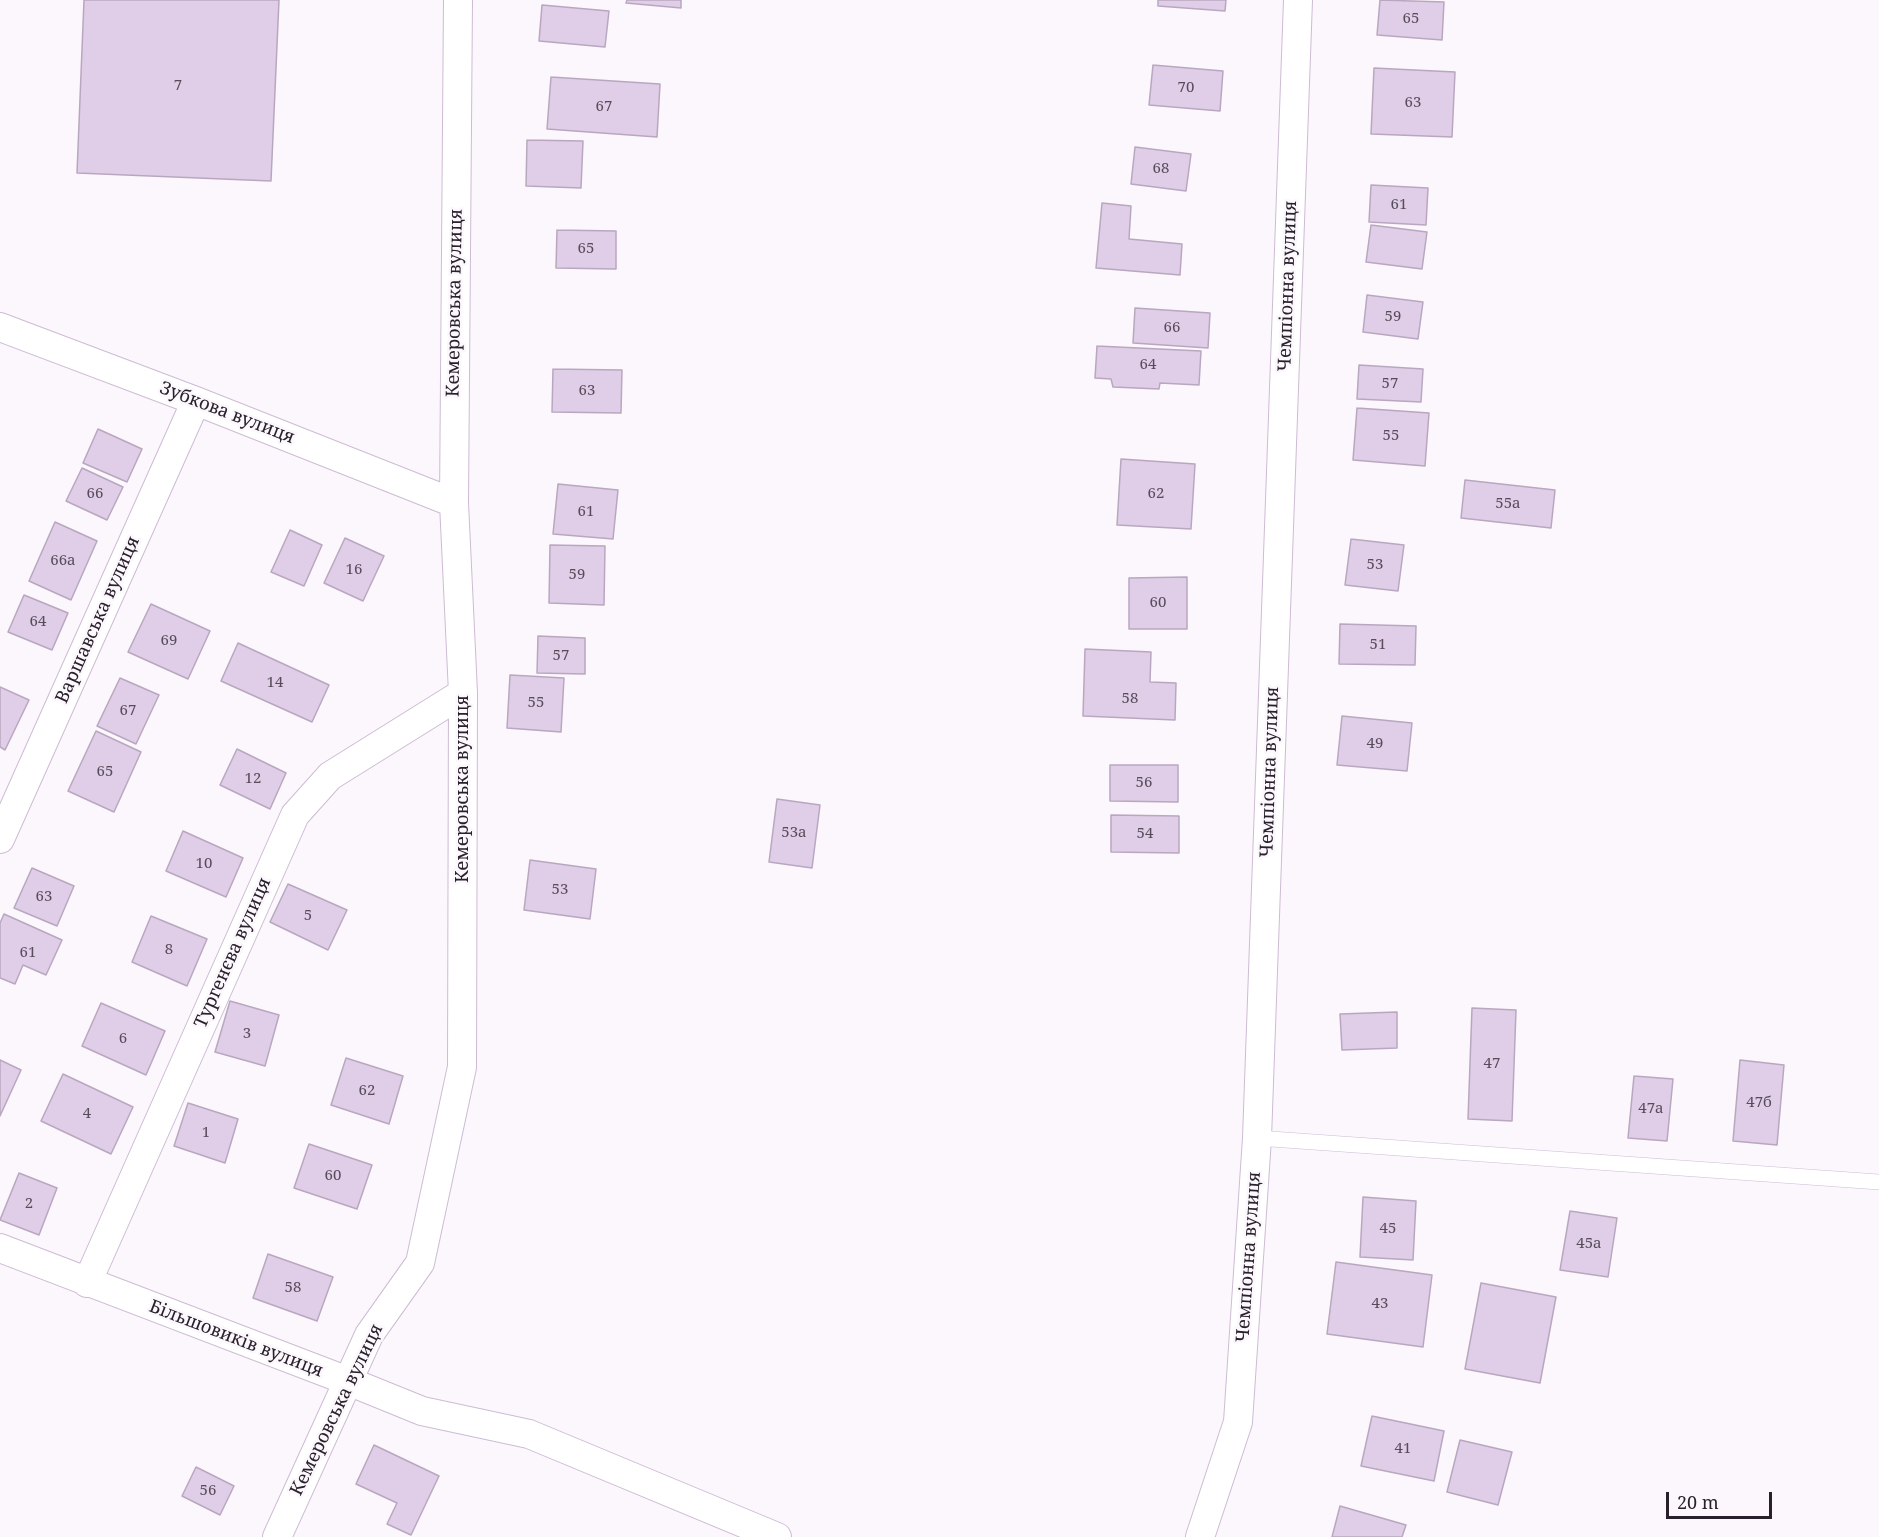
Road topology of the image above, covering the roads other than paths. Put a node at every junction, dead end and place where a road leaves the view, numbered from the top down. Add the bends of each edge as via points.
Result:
1 (458, 0) edge
2 (1298, 0) edge
3 (0, 327) edge
4 (196, 401) junction
5 (454, 503) junction
6 (463, 693) junction
7 (0, 839) edge
8 (1257, 1138) junction
9 (1879, 1182) edge
10 (0, 1248) edge
11 (87, 1283) junction
12 (348, 1381) junction
13 (277, 1537) edge
14 (777, 1537) edge
15 (1200, 1537) edge

1 - 5 street, Кемеровська вулиця
2 - 8 street, Чемпіонна вулиця
3 - 4 street, Зубкова вулиця
4 - 5 street, Зубкова вулиця
4 - 7 street, Варшавська вулиця
5 - 6 street, Кемеровська вулиця
6 - 11 street, Тургенєва вулиця via 330,776 295,815
6 - 12 street, Кемеровська вулиця via 462,1067 420,1263 369,1335
8 - 9 lane
8 - 15 street, Чемпіонна вулиця via 1238,1422
10 - 11 street, Більшовиків вулиця
11 - 12 street, Більшовиків вулиця
12 - 13 street, Кемеровська вулиця
12 - 14 street, Більшовиків вулиця via 422,1411 529,1434

